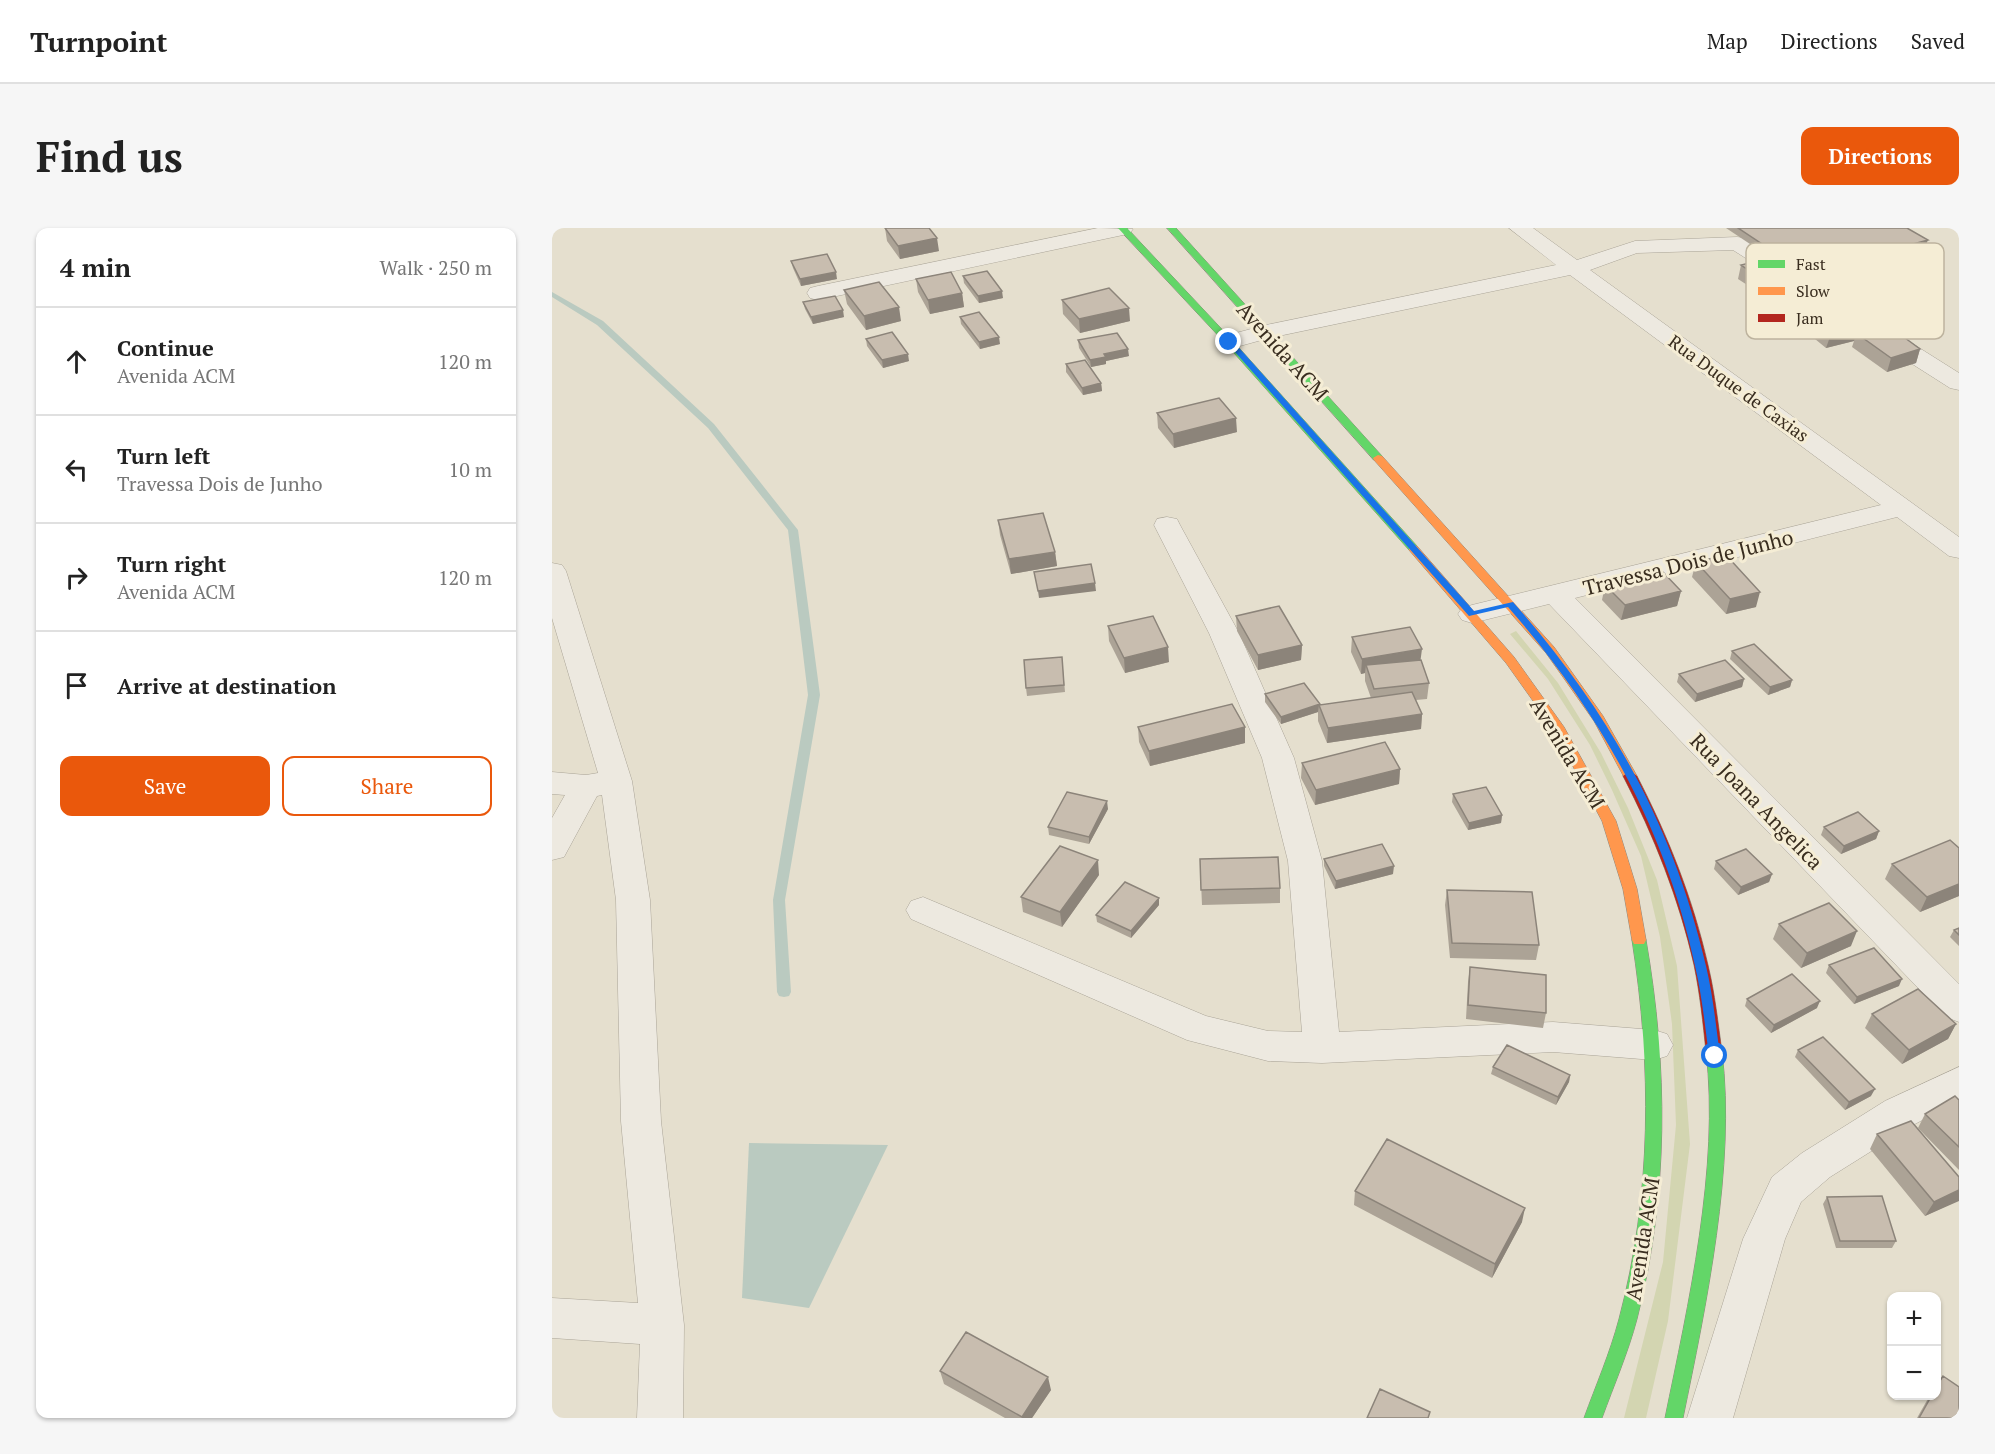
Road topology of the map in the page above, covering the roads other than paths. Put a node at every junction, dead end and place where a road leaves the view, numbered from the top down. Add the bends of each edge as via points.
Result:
1 (1171, 228) edge
2 (1519, 228) edge
3 (1123, 229) edge
4 (1746, 249) edge
5 (1574, 268) junction
6 (818, 293) dead end
7 (1266, 332) junction
8 (1889, 339) edge
9 (1229, 342) junction
10 (1959, 383) edge
11 (1903, 508) junction
12 (1167, 525) dead end
13 (1959, 550) edge
14 (552, 571) edge
15 (1556, 595) junction
16 (1510, 604) junction
17 (1472, 614) junction
18 (552, 783) edge
19 (601, 784) junction
20 (552, 848) edge
21 (923, 910) dead end
22 (1958, 1003) edge
23 (1654, 1045) junction
24 (1322, 1048) junction
25 (1959, 1083) edge
26 (552, 1318) edge
27 (662, 1325) junction
28 (660, 1418) edge
29 (1593, 1418) edge
30 (1674, 1418) edge
31 (1710, 1418) edge

1 - 7 main road, Avenida ACM
2 - 5 street, Rua Duque de Caxias
3 - 6 street
3 - 9 main road, Avenida ACM
4 - 5 street via 1737,243 1635,247
5 - 7 street
5 - 11 street, Rua Duque de Caxias
7 - 9 street
7 - 16 main road, Avenida ACM
8 - 10 street
9 - 17 main road, Avenida ACM
11 - 13 street, Rua Duque de Caxias
11 - 15 street, Travessa Dois de Junho
12 - 24 street via 1224,633 1278,758 1305,861
14 - 19 street
15 - 16 street, Travessa Dois de Junho
15 - 22 street, Rua Joana Angelica
16 - 17 street, Travessa Dois de Junho
16 - 30 main road, Avenida ACM via 1550,650 1599,720 1653,818 1681,893 1701,967 1715,1056 1718,1126 1694,1322
17 - 23 main road, Avenida ACM via 1558,727 1609,821 1630,889
18 - 19 street
19 - 20 street
19 - 27 street via 633,900 641,1121
21 - 24 street via 1200,1029 1268,1046
23 - 24 street via 1553,1037
23 - 29 main road, Avenida ACM via 1656,1118 1651,1200 1631,1308
25 - 31 street via 1899,1113 1816,1165 1786,1190 1764,1239
26 - 27 street
27 - 28 street

